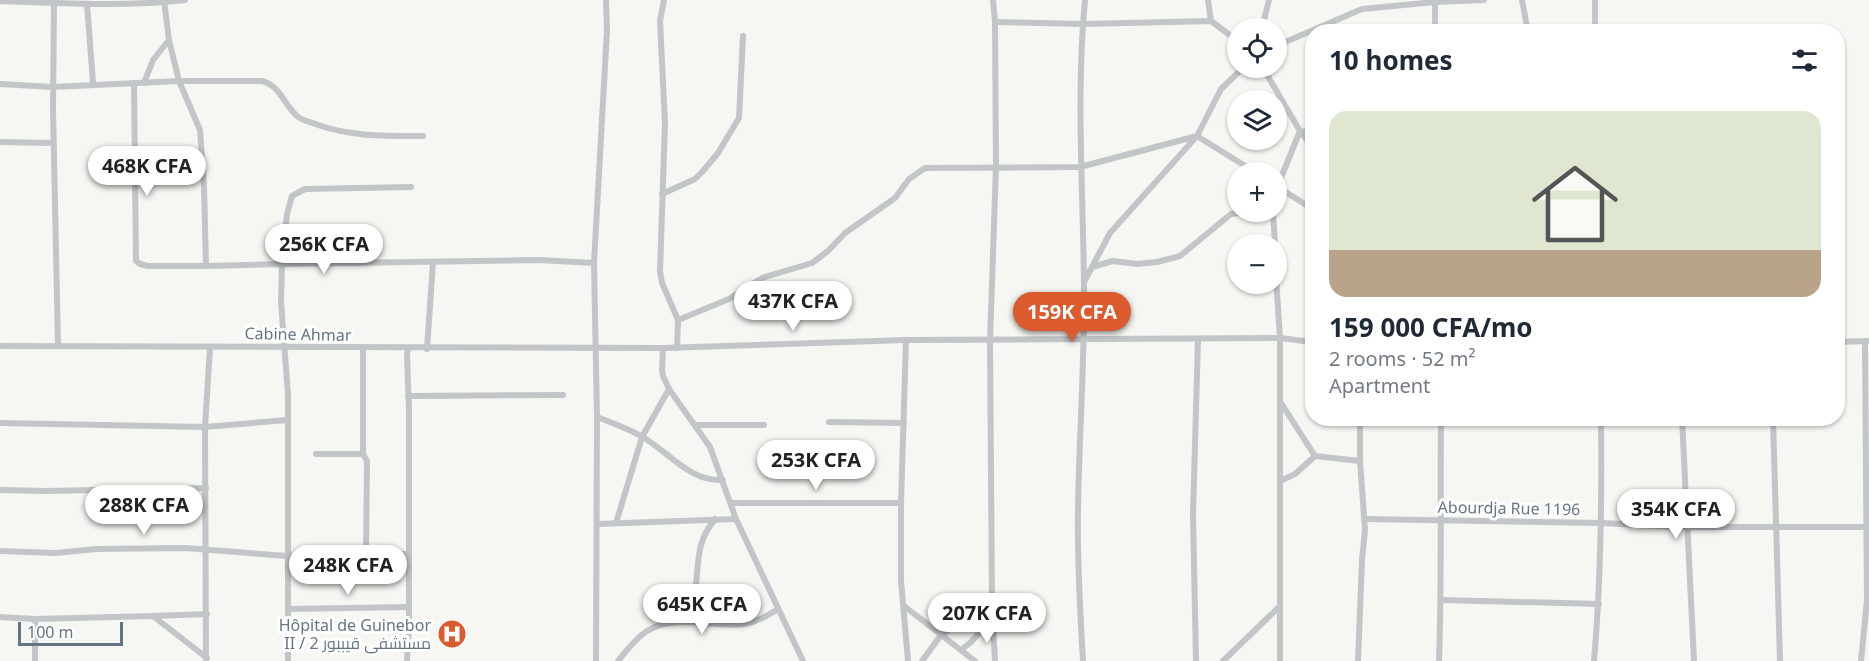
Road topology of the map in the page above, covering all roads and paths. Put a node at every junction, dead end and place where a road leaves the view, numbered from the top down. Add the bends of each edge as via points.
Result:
1 (185, 0) edge
2 (606, 0) edge
3 (664, 0) edge
4 (993, 0) edge
5 (1085, 0) edge
6 (1208, 0) edge
7 (1269, 0) edge
8 (1368, 0) edge
9 (1484, 0) edge
10 (1522, 0) edge
11 (1595, 0) edge
12 (0, 1) edge
13 (31, 1) edge
14 (164, 1) edge
15 (1435, 1) edge
16 (111, 2) edge
17 (54, 4) junction
18 (87, 4) junction
19 (1362, 9) junction
20 (1264, 18) edge
21 (1211, 21) junction
22 (996, 22) junction
23 (1083, 24) junction
24 (1327, 24) edge
25 (1435, 24) edge
26 (1526, 24) edge
27 (1595, 24) edge
28 (1227, 33) edge
29 (1305, 34) edge
30 (743, 36) dead end
31 (169, 40) junction
32 (1287, 41) edge
33 (1233, 78) edge
34 (1269, 78) edge
35 (179, 81) junction
36 (144, 82) junction
37 (93, 83) dead end
38 (134, 83) junction
39 (0, 84) edge
40 (53, 87) junction
41 (1300, 131) junction
42 (1305, 132) edge
43 (423, 136) dead end
44 (1197, 136) junction
45 (1305, 138) edge
46 (0, 142) edge
47 (53, 143) junction
48 (1239, 162) edge
49 (1287, 163) edge
50 (996, 167) junction
51 (1080, 167) junction
52 (411, 187) dead end
53 (662, 194) junction
54 (1287, 194) edge
55 (1305, 204) edge
56 (1227, 217) edge
57 (433, 262) junction
58 (594, 263) junction
59 (282, 264) junction
60 (206, 266) junction
61 (1092, 267) junction
62 (1084, 282) junction
63 (1277, 294) edge
64 (678, 320) junction
65 (1280, 338) junction
66 (1084, 339) junction
67 (1198, 339) junction
68 (906, 340) junction
69 (990, 341) junction
70 (1305, 341) edge
71 (1867, 341) edge
72 (1845, 342) edge
73 (58, 345) junction
74 (0, 346) edge
75 (284, 346) junction
76 (210, 347) junction
77 (363, 348) junction
78 (595, 348) junction
79 (663, 348) junction
80 (676, 348) junction
81 (408, 349) junction
82 (427, 349) junction
83 (669, 388) junction
84 (408, 396) junction
85 (563, 396) dead end
86 (1280, 402) junction
87 (597, 417) junction
88 (287, 420) junction
89 (828, 422) dead end
90 (0, 423) edge
91 (904, 423) junction
92 (695, 424) junction
93 (764, 424) dead end
94 (1360, 426) edge
95 (1441, 426) edge
96 (1601, 426) edge
97 (1682, 426) edge
98 (1773, 426) edge
99 (205, 427) junction
100 (642, 437) junction
101 (316, 454) dead end
102 (363, 454) junction
103 (1315, 456) junction
104 (1360, 461) junction
105 (723, 480) junction
106 (1280, 481) junction
107 (206, 488) junction
108 (0, 490) edge
109 (731, 503) junction
110 (901, 504) junction
111 (715, 519) junction
112 (736, 519) junction
113 (1365, 519) junction
114 (1440, 520) junction
115 (616, 523) junction
116 (1602, 523) junction
117 (597, 524) junction
118 (1777, 526) junction
119 (1687, 527) junction
120 (1868, 527) edge
121 (207, 550) junction
122 (0, 551) edge
123 (409, 554) junction
124 (366, 555) junction
125 (287, 556) junction
126 (1442, 600) junction
127 (1868, 600) edge
128 (992, 602) junction
129 (1599, 604) junction
130 (904, 606) junction
131 (1280, 606) junction
132 (409, 607) junction
133 (288, 609) junction
134 (778, 609) junction
135 (207, 614) junction
136 (153, 616) junction
137 (0, 617) edge
138 (993, 617) junction
139 (35, 619) junction
140 (686, 622) junction
141 (941, 634) junction
142 (961, 650) junction
143 (206, 660) edge
144 (35, 661) edge
145 (288, 661) edge
146 (406, 661) edge
147 (596, 661) edge
148 (618, 661) edge
149 (803, 661) edge
150 (908, 661) edge
151 (922, 661) edge
152 (975, 661) edge
153 (995, 661) edge
154 (1083, 661) edge
155 (1196, 661) edge
156 (1222, 661) edge
157 (1280, 661) edge
158 (1358, 661) edge
159 (1439, 661) edge
160 (1594, 661) edge
161 (1694, 661) edge
162 (1780, 661) edge
163 (1861, 661) edge

1 - 14 street
2 - 58 street
3 - 53 street via 660,21
4 - 22 street
5 - 23 street
6 - 21 street
7 - 20 street
8 - 19 street
9 - 15 street
10 - 26 street
11 - 27 street
12 - 13 street
13 - 17 street
14 - 16 street
14 - 31 street
15 - 19 street
15 - 25 street
16 - 18 street
17 - 18 street
17 - 40 street
18 - 37 street
19 - 24 street
21 - 23 street
21 - 28 street
22 - 23 street
22 - 50 street
23 - 51 street
29 - 32 street
30 - 53 street via 739,118 703,171
31 - 35 street
31 - 36 street via 153,60
33 - 44 street via 1221,89
34 - 41 street
35 - 36 street
35 - 43 street via 267,82 280,92 297,117 306,121 372,136
35 - 60 street via 200,130
36 - 38 street
38 - 40 street
38 - 60 street via 136,261 148,266
39 - 40 street
40 - 47 street
41 - 42 street
41 - 45 street
41 - 49 street
44 - 48 street
44 - 51 street
44 - 61 street via 1110,233
46 - 47 street
47 - 73 street
50 - 51 street
50 - 64 street via 925,168 909,179 895,198 812,263 762,278 729,299
50 - 69 street
51 - 62 street
52 - 59 street via 305,189 292,196
53 - 64 street via 660,271
54 - 55 street
56 - 61 street via 1180,256 1137,264 1113,261
57 - 58 street
57 - 59 street
57 - 82 street
58 - 78 street
59 - 60 street
59 - 75 street
61 - 62 street
62 - 66 street
63 - 65 street
64 - 80 street
65 - 67 street, Cabine Ahmar
65 - 70 street, Cabine Ahmar
65 - 86 street
66 - 67 street, Cabine Ahmar
66 - 69 street, Cabine Ahmar
66 - 154 street via 1078,511
67 - 155 street via 1193,514
68 - 69 street, Cabine Ahmar
68 - 80 street, Cabine Ahmar
68 - 91 street
69 - 128 street
71 - 72 street
71 - 120 street
73 - 74 street, Cabine Ahmar
73 - 76 street, Cabine Ahmar
75 - 76 street, Cabine Ahmar
75 - 77 street, Cabine Ahmar
75 - 88 street
76 - 99 street
77 - 81 street, Cabine Ahmar
77 - 102 street
78 - 79 street, Cabine Ahmar
78 - 82 street, Cabine Ahmar
78 - 87 street
79 - 80 street, Cabine Ahmar
79 - 83 street via 662,370
81 - 82 street, Cabine Ahmar
81 - 84 street
83 - 92 street
83 - 100 street
84 - 85 street
84 - 123 street
86 - 103 street
86 - 106 street
87 - 100 street
87 - 117 street
88 - 99 street
88 - 125 street
89 - 91 street
90 - 99 street
91 - 110 street
92 - 93 street
92 - 105 street via 710,447
94 - 104 street
95 - 114 street
96 - 116 street
97 - 119 street
98 - 118 street
99 - 107 street
100 - 105 street via 689,471 708,480
100 - 115 street
101 - 102 street
102 - 124 street via 367,460
103 - 104 street
103 - 106 street via 1295,474
104 - 113 street
105 - 109 street
106 - 131 street
107 - 108 street
107 - 121 street
109 - 110 street
109 - 112 street
110 - 130 street
111 - 112 street
111 - 115 street
111 - 140 street via 700,542 694,602
112 - 134 street
113 - 114 street, Abourdja Rue 1196
113 - 158 street
114 - 116 street, Abourdja Rue 1196
114 - 126 street
115 - 117 street
116 - 119 street, Abourdja Rue 1196
116 - 129 street
117 - 147 street
118 - 119 street, Abourdja Rue 1196
118 - 120 street, Abourdja Rue 1196
118 - 162 street
119 - 161 street
120 - 127 street
121 - 122 street
121 - 125 street
121 - 135 street
123 - 124 street
123 - 132 street
124 - 125 street
125 - 133 street
126 - 129 street
126 - 159 street
127 - 163 street
128 - 138 street
128 - 141 street
129 - 160 street
130 - 141 street
130 - 150 street
131 - 156 street
131 - 157 street
132 - 133 street
132 - 146 street
133 - 145 street
134 - 140 street via 744,624
134 - 149 street
135 - 136 street
135 - 143 street
136 - 139 street
136 - 143 street
137 - 139 street
138 - 142 street
138 - 153 street
139 - 144 street
140 - 148 street via 647,630
141 - 142 street
141 - 151 street
142 - 152 street

